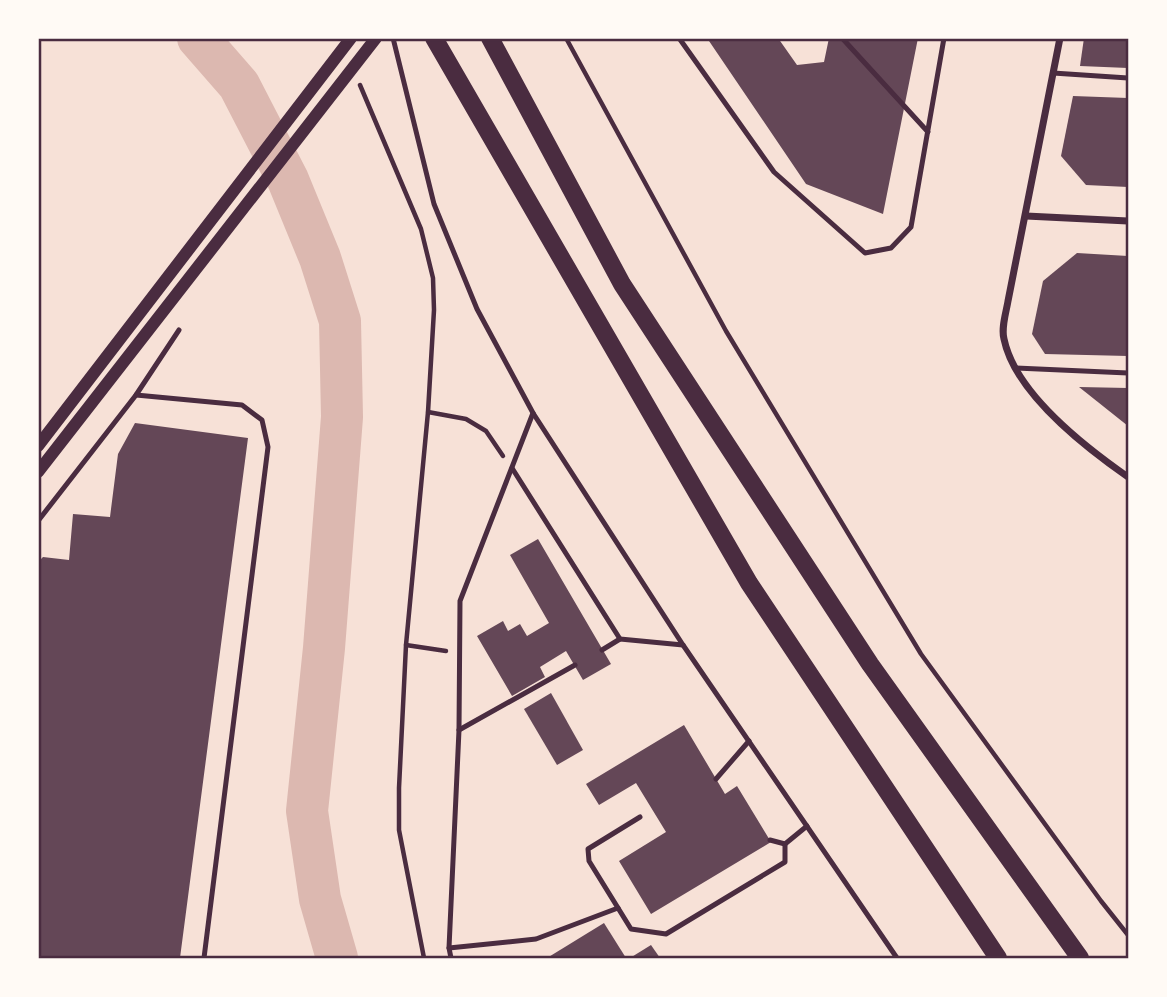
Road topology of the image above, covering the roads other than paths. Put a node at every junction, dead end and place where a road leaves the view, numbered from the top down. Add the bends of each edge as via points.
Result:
1 (351, 38) edge
2 (376, 38) edge
3 (393, 38) edge
4 (434, 38) edge
5 (490, 38) edge
6 (679, 38) edge
7 (842, 38) edge
8 (944, 38) edge
9 (1060, 38) edge
10 (1053, 74) junction
11 (1129, 78) edge
12 (928, 132) junction
13 (1026, 216) junction
14 (1129, 221) edge
15 (179, 330) dead end
16 (1015, 368) junction
17 (1129, 373) edge
18 (136, 395) junction
19 (533, 412) junction
20 (38, 446) edge
21 (512, 468) junction
22 (38, 472) edge
23 (1129, 477) edge
24 (38, 521) edge
25 (620, 639) junction
26 (683, 645) junction
27 (603, 649) dead end
28 (575, 665) dead end
29 (459, 730) junction
30 (749, 741) junction
31 (716, 779) dead end
32 (640, 817) dead end
33 (807, 826) junction
34 (769, 840) dead end
35 (785, 844) junction
36 (618, 908) junction
37 (449, 948) junction
38 (204, 958) edge
39 (451, 958) edge
40 (897, 958) edge
41 (998, 958) edge
42 (1080, 958) edge

1 - 20 street
2 - 22 street
3 - 19 lane via 434,204 477,309
4 - 41 highway via 749,583
5 - 42 highway via 622,284 870,664
6 - 12 lane via 774,172 865,253 891,248 911,227
7 - 12 lane
8 - 12 lane
9 - 10 street
10 - 11 lane
10 - 13 street
13 - 14 street
13 - 16 street via 1003,338
15 - 18 lane
16 - 17 lane
16 - 23 street via 1046,411 1091,452
18 - 24 lane
18 - 38 lane via 242,404 262,420 268,447
19 - 21 lane
19 - 26 lane
21 - 25 lane
21 - 29 lane via 460,601
25 - 26 lane
25 - 27 lane
26 - 30 lane
28 - 29 lane
29 - 37 lane
30 - 31 lane
30 - 33 lane
32 - 36 lane via 588,849 589,861
33 - 35 lane
33 - 40 lane
34 - 35 lane
35 - 36 lane via 785,862 666,934 631,929
36 - 37 lane via 536,939
37 - 39 lane

